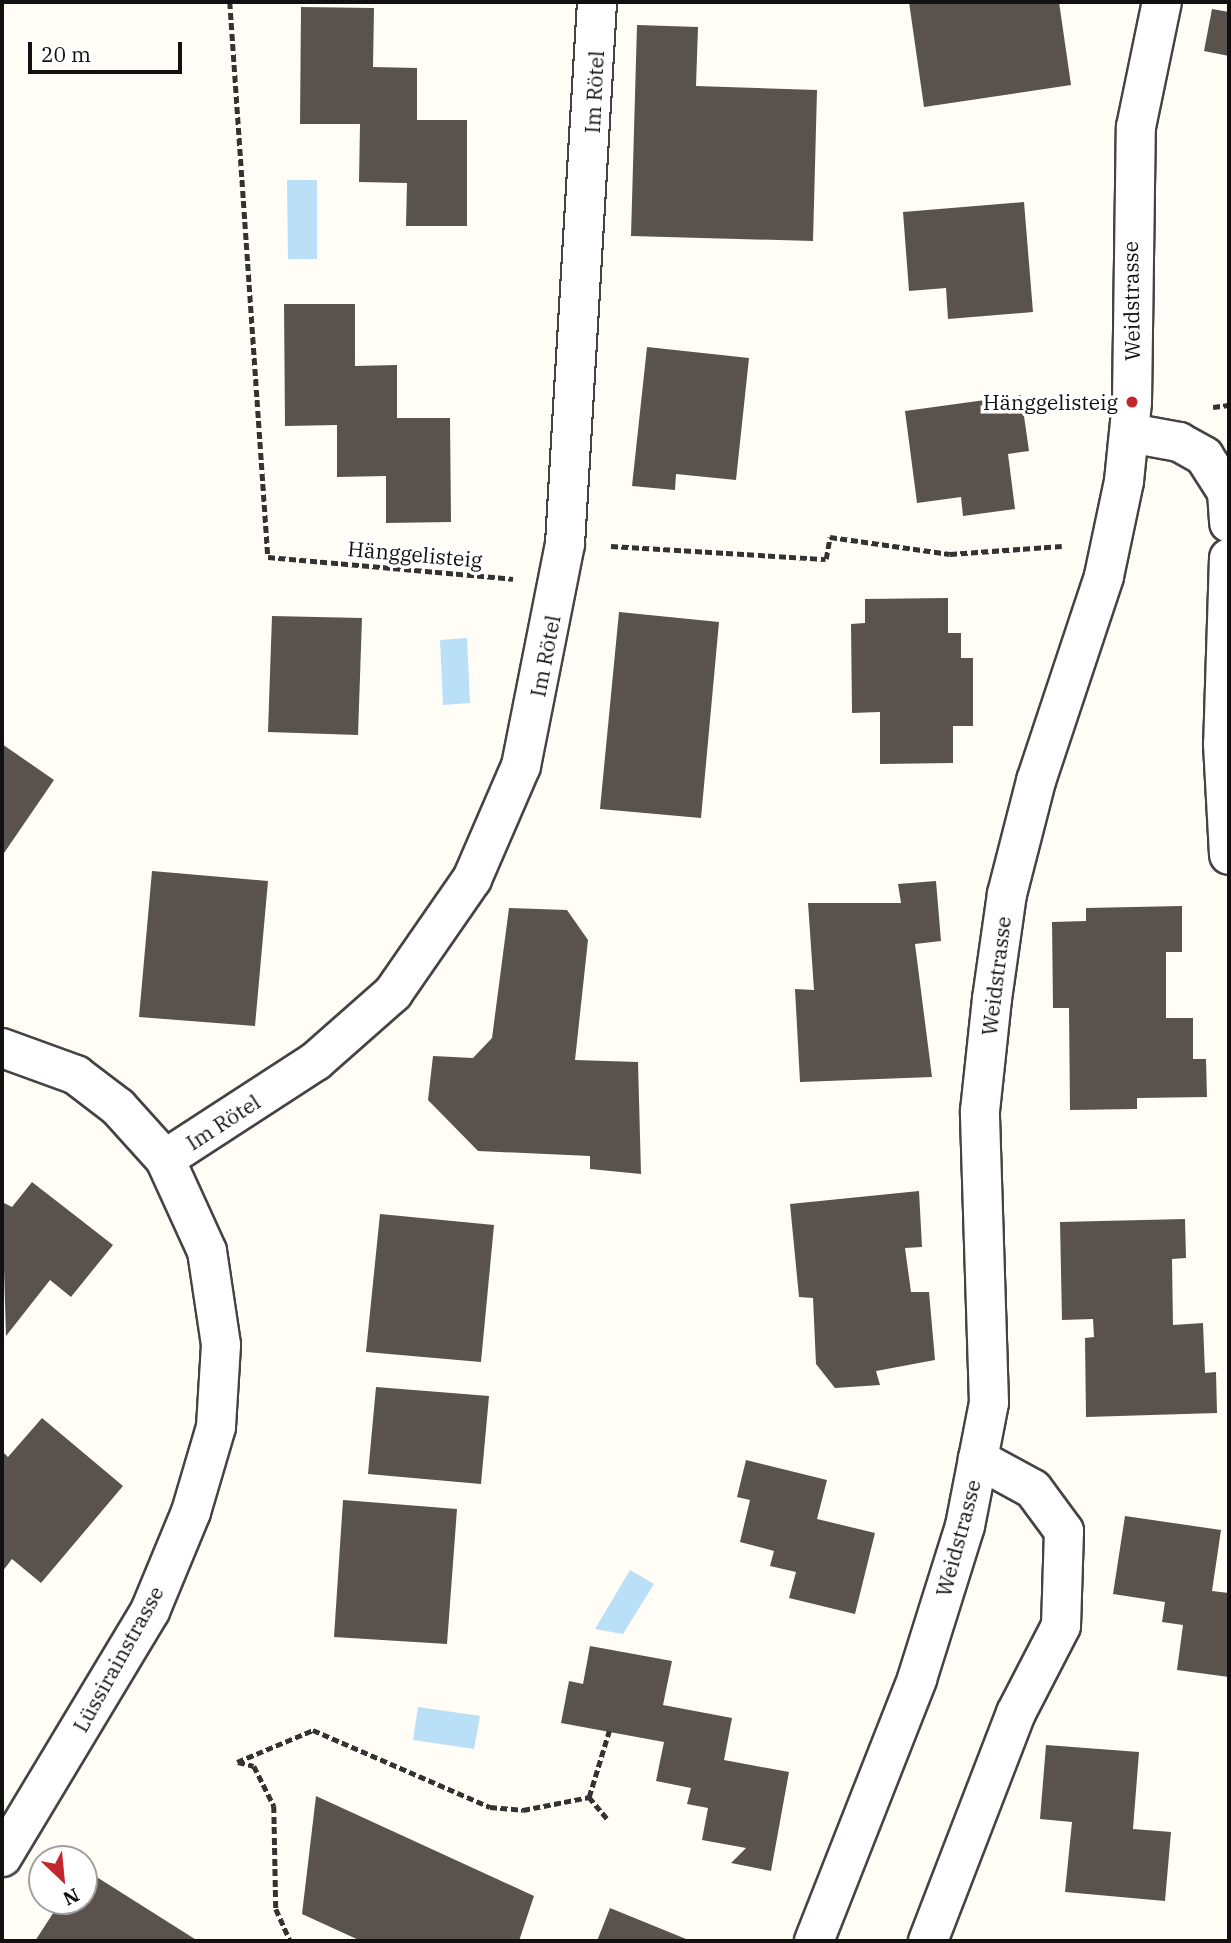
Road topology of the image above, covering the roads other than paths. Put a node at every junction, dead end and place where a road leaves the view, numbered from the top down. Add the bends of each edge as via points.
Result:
1 (597, 2) edge
2 (1162, 2) edge
3 (1130, 433) junction
4 (1229, 523) edge
5 (1229, 558) edge
6 (1229, 855) edge
7 (2, 1048) edge
8 (165, 1159) junction
9 (978, 1459) junction
10 (2, 1857) edge
11 (814, 1941) edge
12 (928, 1941) edge

1 - 8 street, Im Rötel via 565,544 521,766 464,890 393,993 316,1061
2 - 3 street, Weidstrasse via 1136,127
3 - 4 street via 1179,442 1204,456 1227,492
3 - 9 street, Weidstrasse via 1104,576 1036,781 1007,894 981,1111 989,1403
5 - 6 street via 1223,744
7 - 8 street, Lüssirainstrasse via 76,1075 118,1107
8 - 10 street, Lüssirainstrasse via 207,1251 221,1345 216,1427 191,1512 150,1611
9 - 11 street, Weidstrasse via 965,1526 917,1679
9 - 12 street via 1033,1489 1064,1531 1061,1626 1016,1713

